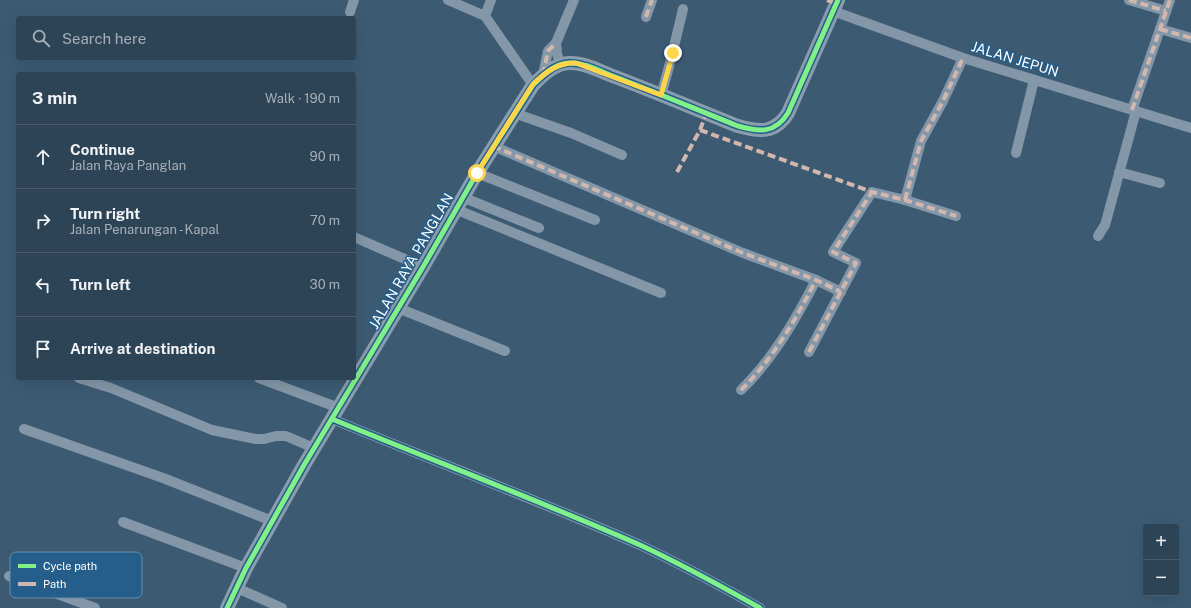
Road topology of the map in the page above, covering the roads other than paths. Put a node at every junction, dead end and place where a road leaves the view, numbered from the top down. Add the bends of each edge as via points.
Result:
1 (354, 0) edge
2 (448, 0) edge
3 (491, 0) edge
4 (574, 0) edge
5 (652, 0) edge
6 (1133, 0) edge
7 (1170, 0) edge
8 (833, 4) edge
9 (683, 9) dead end
10 (1166, 11) junction
11 (350, 12) dead end
12 (485, 16) junction
13 (646, 17) dead end
14 (1160, 29) junction
15 (1191, 38) edge
16 (556, 43) junction
17 (964, 58) junction
18 (561, 65) junction
19 (538, 80) junction
20 (1034, 80) junction
21 (661, 95) junction
22 (1134, 111) junction
23 (514, 113) junction
24 (1191, 128) edge
25 (493, 146) junction
26 (1016, 153) dead end
27 (622, 155) dead end
28 (1119, 172) junction
29 (477, 173) junction
30 (1160, 183) dead end
31 (905, 200) junction
32 (459, 203) junction
33 (956, 216) dead end
34 (595, 220) dead end
35 (538, 228) dead end
36 (1098, 236) dead end
37 (356, 238) edge
38 (423, 267) junction
39 (816, 280) junction
40 (841, 292) junction
41 (661, 293) dead end
42 (398, 308) junction
43 (505, 351) dead end
44 (809, 352) dead end
45 (356, 379) edge
46 (86, 380) edge
47 (263, 380) edge
48 (355, 380) edge
49 (742, 390) dead end
50 (335, 414) junction
51 (24, 429) dead end
52 (314, 448) junction
53 (272, 521) junction
54 (123, 522) dead end
55 (246, 568) junction
56 (236, 588) junction
57 (68, 598) edge
58 (95, 608) edge
59 (227, 608) edge
60 (282, 608) edge
61 (760, 608) edge

1 - 11 street
2 - 12 street
3 - 12 street
4 - 16 street
5 - 13 street
6 - 10 street
7 - 10 street
8 - 17 street, JALAN JEPUN
8 - 21 street via 788,112 778,126 752,130
9 - 21 street
10 - 14 street
12 - 19 street
14 - 15 street
14 - 22 street
16 - 18 street via 556,54
16 - 19 street via 548,51
17 - 20 street, JALAN JEPUN
17 - 31 street via 921,141
18 - 19 street, JALAN RAYA PANGLAN
18 - 21 street via 576,63
19 - 23 street, JALAN RAYA PANGLAN
20 - 22 street, JALAN JEPUN
20 - 26 street
22 - 24 street, JALAN JEPUN
22 - 28 street
23 - 25 street, JALAN RAYA PANGLAN
23 - 27 street via 571,133
25 - 29 street, JALAN RAYA PANGLAN
25 - 39 street via 743,253
28 - 30 street
28 - 36 street via 1105,225
29 - 32 street, JALAN RAYA PANGLAN
29 - 34 street
31 - 33 street
31 - 40 street via 872,192 833,252 856,263
32 - 35 street
32 - 38 street, JALAN RAYA PANGLAN
32 - 41 street
37 - 38 street
38 - 42 street, JALAN RAYA PANGLAN
39 - 40 street
39 - 49 street via 772,354
40 - 44 street
42 - 43 street
42 - 45 street, JALAN RAYA PANGLAN
46 - 52 street via 212,430 256,439 286,436
47 - 50 street
48 - 50 street, JALAN RAYA PANGLAN
50 - 52 street, JALAN RAYA PANGLAN
50 - 61 street via 641,546
51 - 53 street via 163,478
52 - 53 street, JALAN RAYA PANGLAN
53 - 55 street, JALAN RAYA PANGLAN
54 - 55 street
55 - 56 street, JALAN RAYA PANGLAN
56 - 59 street, JALAN RAYA PANGLAN
56 - 60 street
57 - 58 street

